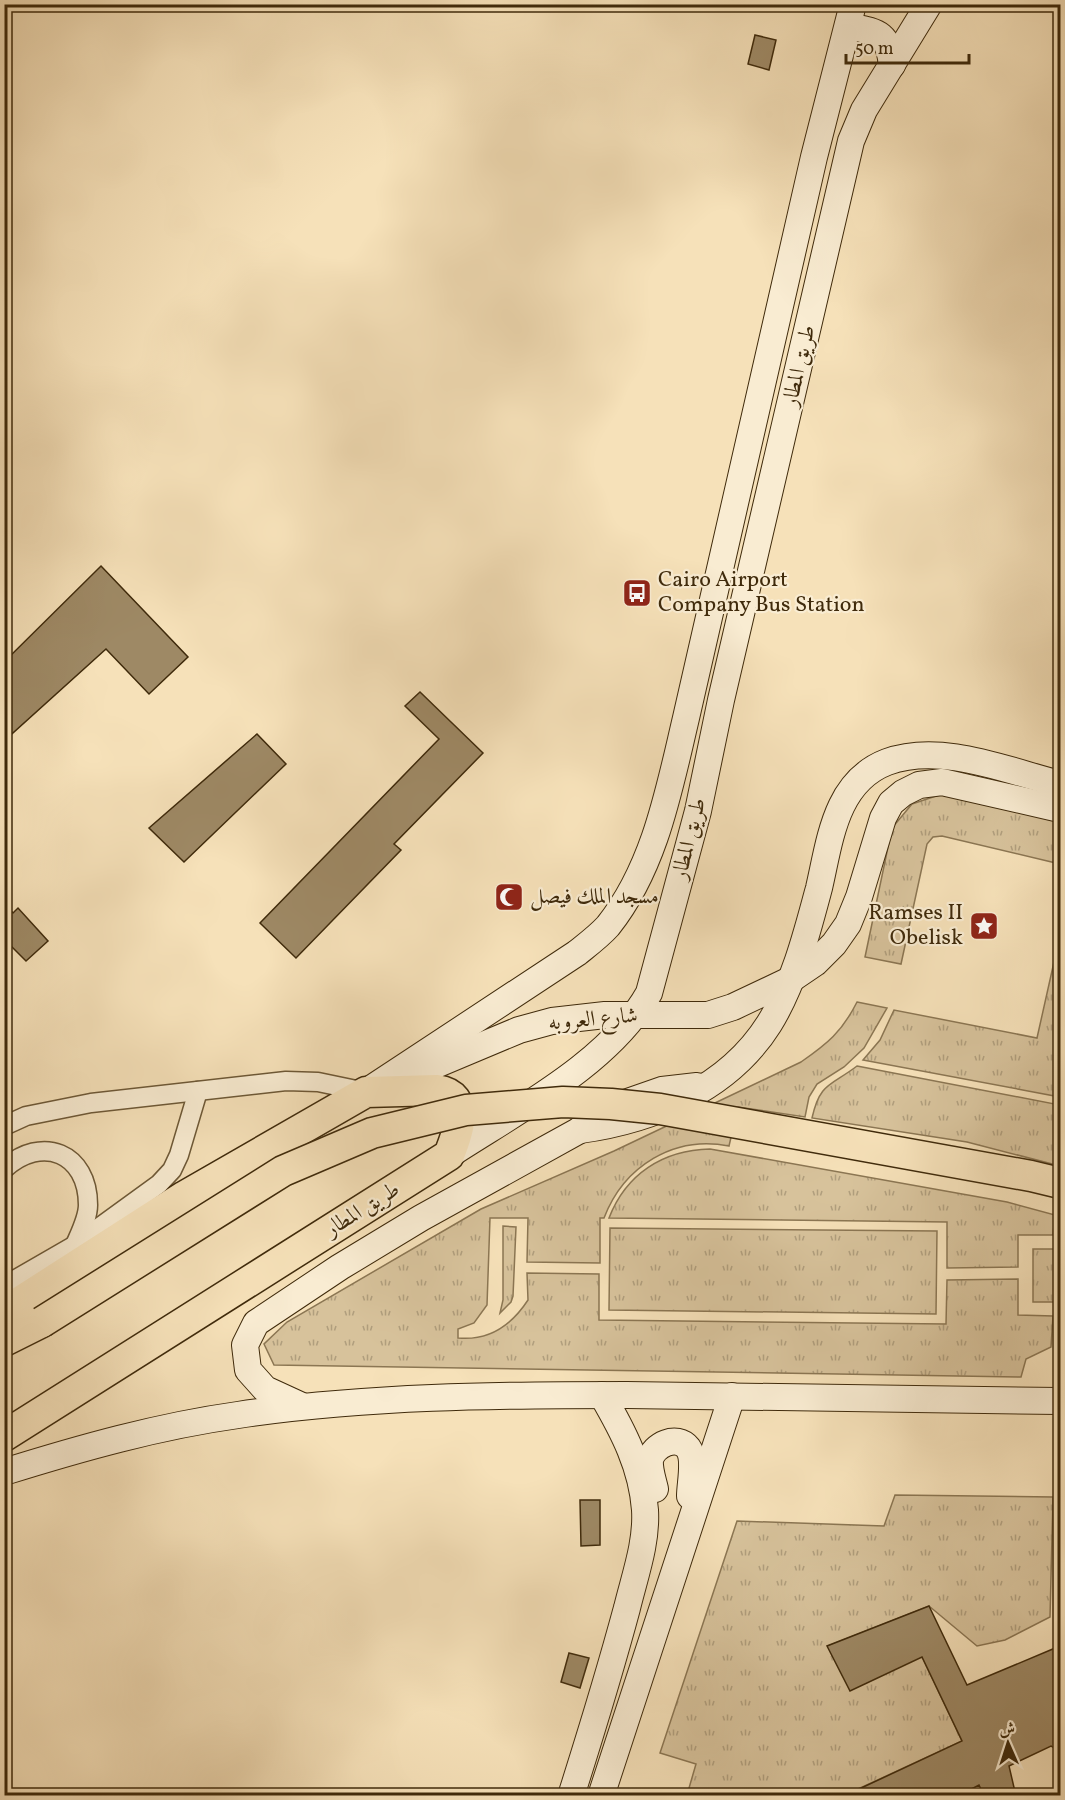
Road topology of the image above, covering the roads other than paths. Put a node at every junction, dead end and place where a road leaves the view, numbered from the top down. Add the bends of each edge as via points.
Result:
1 (929, 4) edge
2 (850, 15) edge
3 (892, 65) junction
4 (814, 157) junction
5 (845, 167) junction
6 (692, 692) junction
7 (721, 700) junction
8 (670, 783) junction
9 (1060, 784) edge
10 (702, 790) junction
11 (1060, 809) edge
12 (790, 980) junction
13 (638, 1014) junction
14 (198, 1091) junction
15 (366, 1092) junction
16 (4, 1126) edge
17 (449, 1155) junction
18 (4, 1169) edge
19 (1060, 1184) edge
20 (75, 1245) junction
21 (4, 1286) edge
22 (4, 1312) edge
23 (4, 1341) edge
24 (602, 1395) junction
25 (732, 1396) junction
26 (1060, 1401) edge
27 (302, 1406) junction
28 (4, 1436) edge
29 (4, 1472) edge
30 (688, 1526) junction
31 (643, 1546) junction
32 (571, 1796) edge
33 (601, 1796) edge

1 - 3 main road, طريق المطار
2 - 3 main road via 883,37
2 - 4 main road, طريق المطار
3 - 5 main road, طريق المطار via 859,120
4 - 5 main road
4 - 6 main road, طريق المطار
5 - 7 main road, طريق المطار
6 - 7 main road
6 - 8 main road, طريق المطار
7 - 10 main road, طريق المطار
8 - 10 main road
8 - 15 main road, طريق المطار via 632,892 606,928 577,953
9 - 12 main road via 938,756 898,759 867,772 842,803 833,825 807,930
10 - 13 main road, طريق المطار via 658,968
11 - 12 main road, شارع العروبه via 942,782 919,785 903,793 891,803 884,818 848,924 828,951
12 - 13 main road, شارع العروبه via 708,1015
12 - 27 main road via 769,1024 734,1064 688,1098 647,1115 580,1130 421,1218 256,1323 245,1345 248,1370 265,1389
13 - 15 main road, شارع العروبه via 581,1016 541,1024
13 - 17 main road, طريق المطار via 585,1065
14 - 15 street via 286,1081 318,1082
14 - 16 street via 80,1105 26,1116
14 - 20 street via 172,1170 148,1194
15 - 17 main road via 437,1090 452,1094 460,1114
15 - 22 main road, طريق المطار via 185,1196
17 - 28 main road, طريق المطار
18 - 20 street via 22,1155 39,1151 58,1153 74,1161 84,1176 88,1207
19 - 23 main road, bridge via 660,1109 563,1102 466,1110 372,1133 283,1171 42,1322
20 - 21 street
24 - 25 main road
24 - 27 main road via 416,1397
24 - 31 main road via 637,1466 645,1511
25 - 26 main road
25 - 30 main road
27 - 29 main road via 130,1436
30 - 31 main road via 691,1457 688,1448 681,1444 665,1443 650,1460 657,1509
30 - 33 main road
31 - 32 main road via 613,1662

